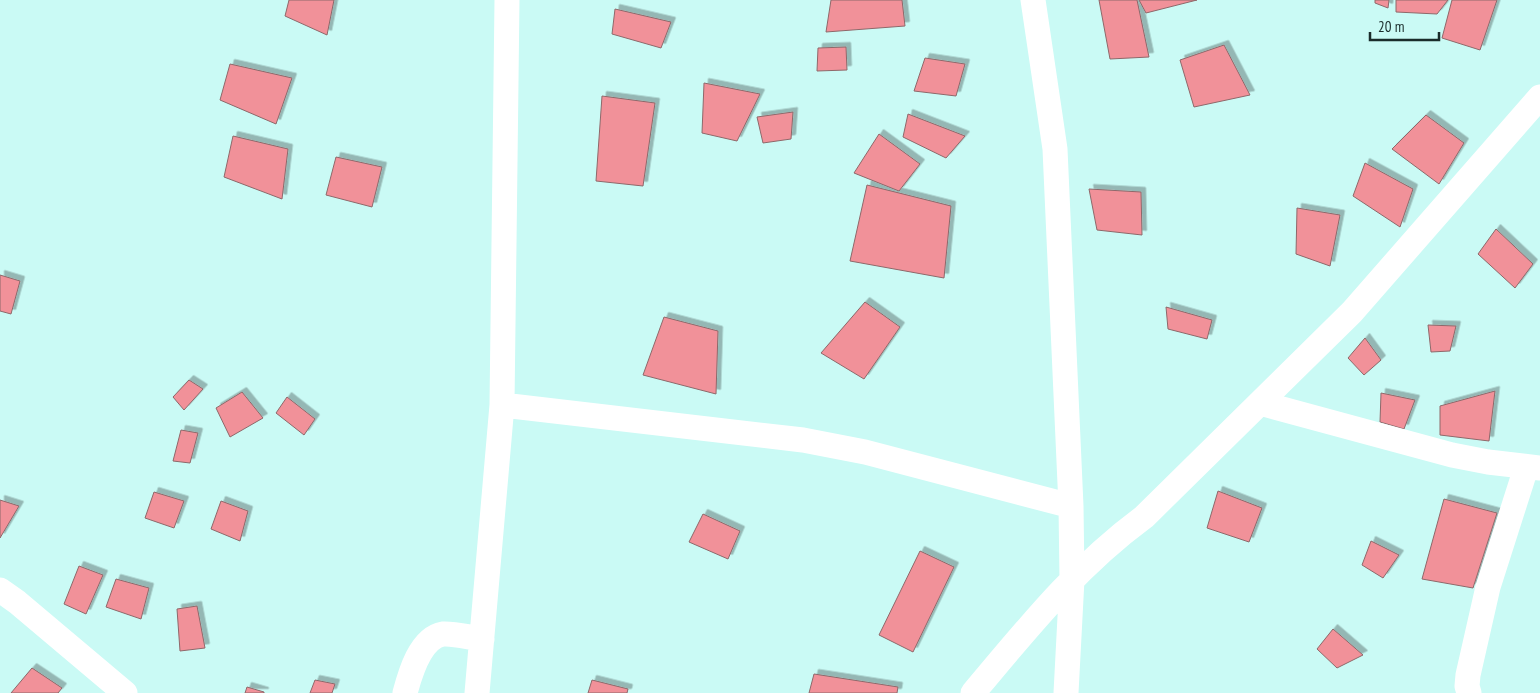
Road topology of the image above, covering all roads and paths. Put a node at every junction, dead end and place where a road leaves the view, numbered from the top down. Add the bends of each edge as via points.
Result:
1 (507, 0) edge
2 (1033, 0) edge
3 (1540, 97) edge
4 (1260, 403) junction
5 (502, 405) junction
6 (1533, 468) edge
7 (1070, 506) junction
8 (1072, 579) junction
9 (0, 590) edge
10 (482, 639) junction
11 (126, 693) edge
12 (405, 693) edge
13 (478, 693) edge
14 (973, 693) edge
15 (1066, 693) edge
16 (1469, 693) edge

1 - 5 street
2 - 7 street via 1055,149
3 - 4 street via 1352,312
4 - 6 street via 1452,455
4 - 8 street via 1144,517 1114,539
5 - 7 street via 812,442 865,452
5 - 10 street
6 - 16 street via 1488,586 1468,675
7 - 8 street
8 - 14 street
8 - 15 street
9 - 11 street
10 - 12 street via 443,634 428,641 412,668
10 - 13 street

